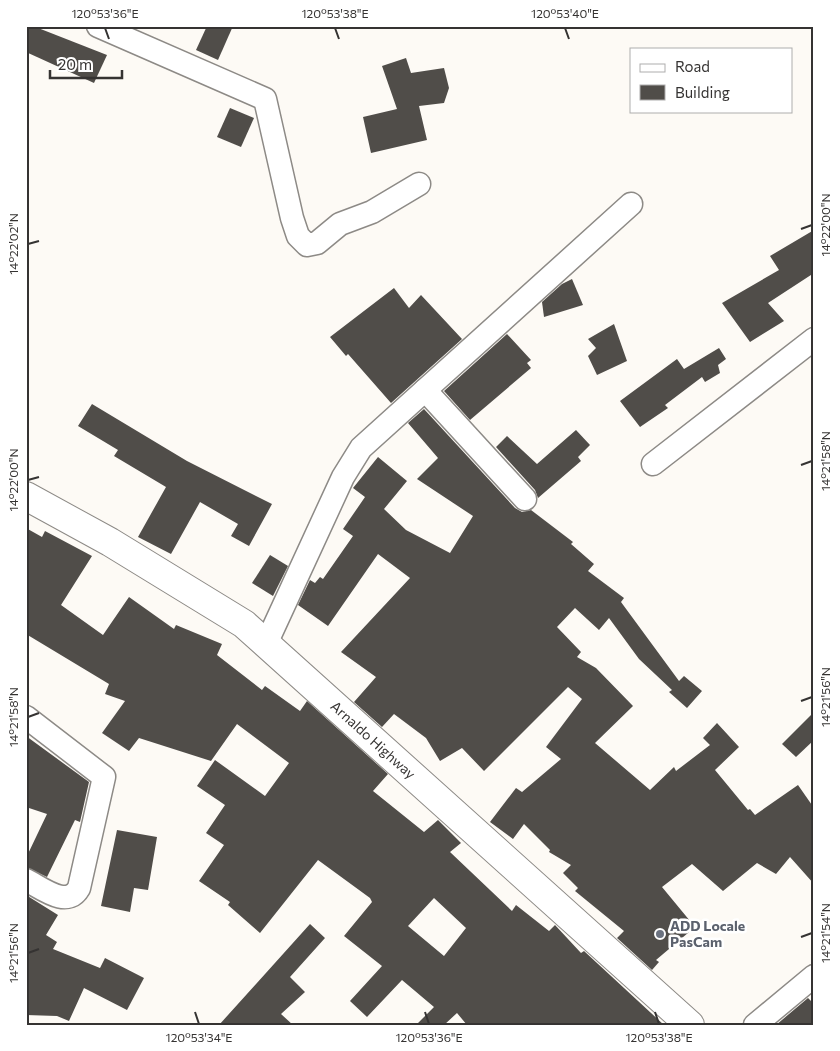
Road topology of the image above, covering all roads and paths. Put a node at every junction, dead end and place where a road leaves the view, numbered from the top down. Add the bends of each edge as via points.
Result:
1 (98, 26) edge
2 (419, 184) dead end
3 (631, 204) dead end
4 (814, 339) edge
5 (425, 390) junction
6 (653, 464) dead end
7 (26, 496) edge
8 (525, 499) dead end
9 (266, 644) junction
10 (26, 717) edge
11 (26, 880) edge
12 (814, 976) edge
13 (690, 1025) edge
14 (755, 1025) edge

1 - 2 street via 266,99 292,218 298,236 307,245 317,243 340,224 372,212
3 - 5 street
4 - 6 street
5 - 8 street
5 - 9 street via 361,448 343,477
7 - 9 main road, Arnaldo Highway via 110,542 244,624
9 - 13 main road, Arnaldo Highway
10 - 11 street via 104,777 75,895 58,897
12 - 14 street

